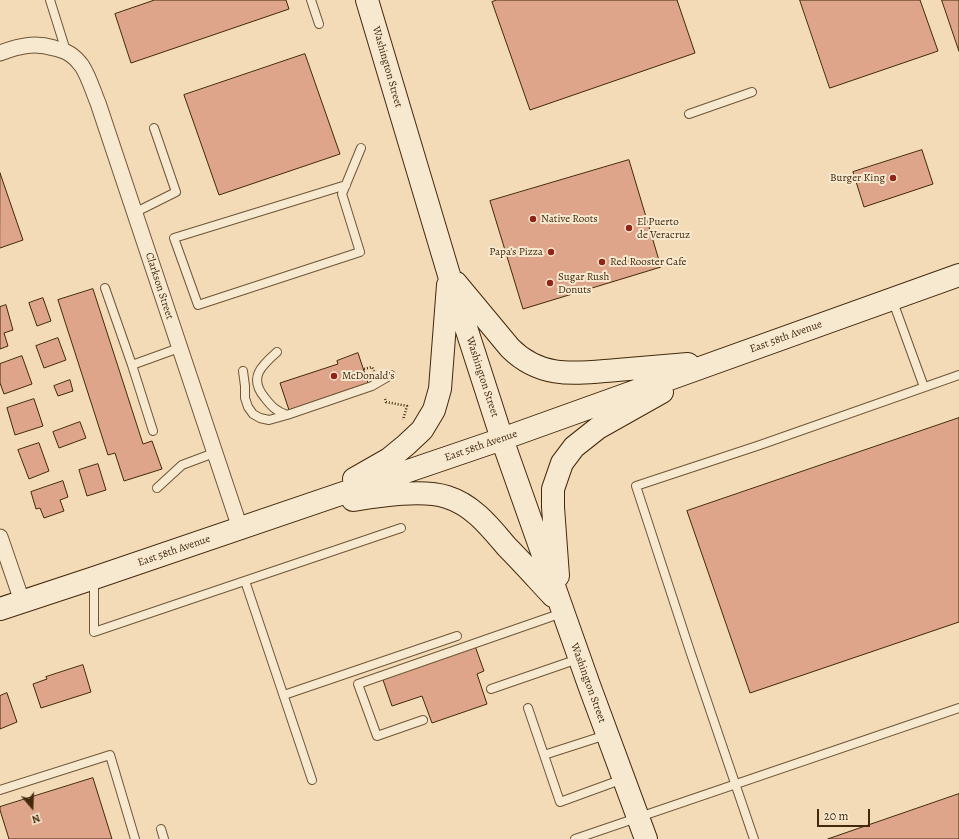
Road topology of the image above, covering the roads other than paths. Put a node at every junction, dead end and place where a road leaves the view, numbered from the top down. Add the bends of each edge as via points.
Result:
1 (50, 0) edge
2 (311, 0) edge
3 (368, 0) edge
4 (318, 24) dead end
5 (66, 51) junction
6 (0, 53) edge
7 (752, 92) dead end
8 (689, 114) dead end
9 (154, 128) dead end
10 (361, 148) dead end
11 (346, 185) junction
12 (134, 213) junction
13 (449, 275) junction
14 (959, 275) edge
15 (105, 288) dead end
16 (892, 299) junction
17 (179, 348) junction
18 (278, 352) dead end
19 (715, 362) junction
20 (132, 365) junction
21 (243, 372) dead end
22 (959, 375) edge
23 (391, 376) dead end
24 (924, 387) junction
25 (287, 415) junction
26 (153, 432) dead end
27 (502, 439) junction
28 (214, 452) junction
29 (157, 488) dead end
30 (302, 507) junction
31 (240, 528) junction
32 (401, 528) dead end
33 (0, 537) edge
34 (94, 578) junction
35 (245, 581) junction
36 (22, 601) junction
37 (561, 608) junction
38 (0, 609) edge
39 (457, 636) dead end
40 (579, 658) junction
41 (490, 689) dead end
42 (284, 695) junction
43 (528, 708) dead end
44 (959, 708) edge
45 (423, 720) dead end
46 (606, 734) junction
47 (544, 755) junction
48 (624, 779) junction
49 (312, 780) dead end
50 (736, 784) junction
51 (0, 790) edge
52 (638, 817) junction
53 (161, 829) dead end
54 (135, 839) edge
55 (164, 839) edge
56 (575, 839) edge
57 (646, 839) edge
58 (754, 839) edge

1 - 5 lane
2 - 4 lane
3 - 13 main road, Washington Street
5 - 6 street via 36,44
5 - 12 street, Clarkson Street via 75,58 88,77
7 - 8 lane
9 - 12 lane via 176,192
10 - 11 lane
11 - 11 lane via 342,194 360,252 198,305 174,238
12 - 17 street, Clarkson Street
13 - 19 main road via 518,356 532,365 547,370 574,373
13 - 27 main road, Washington Street
13 - 30 main road via 440,389 434,410 422,430 389,459
14 - 16 main road, East 58th Avenue
15 - 20 lane
16 - 19 main road, East 58th Avenue
16 - 24 lane
17 - 20 lane
17 - 28 street, Clarkson Street
18 - 25 lane via 264,364 257,379 257,386 274,409
19 - 27 main road, East 58th Avenue
19 - 37 main road via 598,428 574,447 562,463 553,489
20 - 26 lane
21 - 25 lane via 245,398 253,414 269,420
22 - 24 lane
23 - 25 lane via 372,386
24 - 50 lane via 636,486
27 - 30 main road, East 58th Avenue
27 - 37 main road, Washington Street
28 - 29 lane via 182,465
28 - 31 street, Clarkson Street
30 - 31 main road, East 58th Avenue
30 - 37 main road via 424,493 460,501 478,515
31 - 34 main road, East 58th Avenue
32 - 35 lane
33 - 36 street
34 - 35 lane via 94,632
34 - 36 main road, East 58th Avenue
35 - 42 lane
36 - 38 main road, East 58th Avenue
37 - 40 main road, Washington Street
37 - 45 lane via 358,684 377,736
39 - 42 lane
40 - 41 lane
40 - 46 main road, Washington Street
42 - 49 lane
43 - 47 lane
44 - 50 lane
46 - 47 lane
46 - 48 main road, Washington Street
47 - 48 lane via 560,802
48 - 52 main road, Washington Street
50 - 52 lane
50 - 58 lane
51 - 54 lane via 110,755
52 - 56 lane
52 - 57 main road, Washington Street
53 - 55 lane

